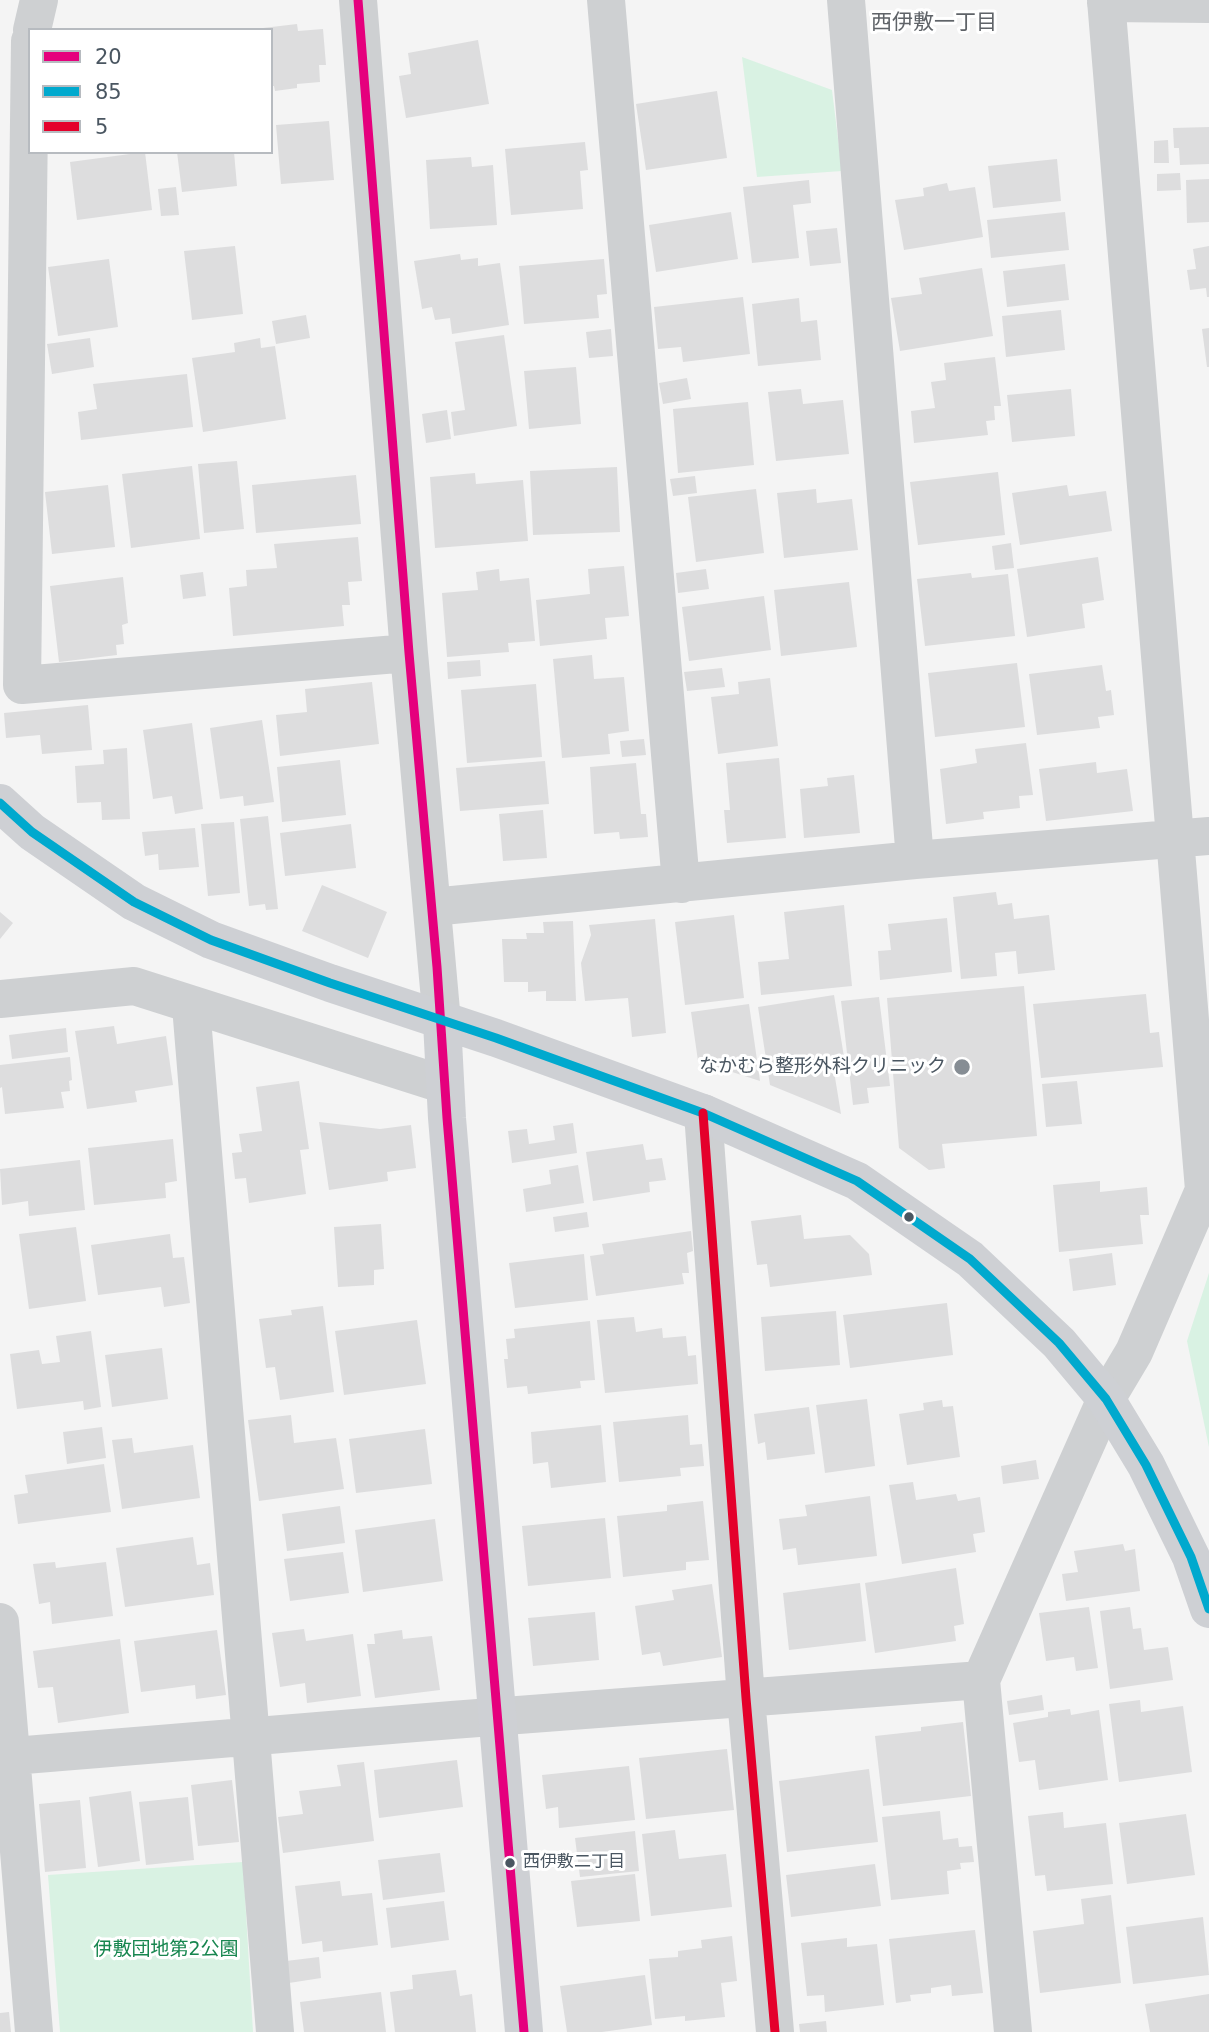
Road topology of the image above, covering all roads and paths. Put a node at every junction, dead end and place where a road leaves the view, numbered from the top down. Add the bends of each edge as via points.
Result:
1 (39, 0) edge
2 (358, 0) edge
3 (606, 0) edge
4 (846, 0) edge
5 (1106, 2) edge
6 (1209, 4) edge
7 (32, 28) edge
8 (29, 154) edge
9 (409, 653) junction
10 (0, 803) edge
11 (1192, 837) edge
12 (915, 860) junction
13 (681, 884) junction
14 (432, 907) junction
15 (0, 999) edge
16 (191, 1006) junction
17 (442, 1022) junction
18 (1202, 1079) edge
19 (445, 1085) junction
20 (703, 1113) junction
21 (1106, 1399) junction
22 (1209, 1609) edge
23 (0, 1622) edge
24 (981, 1680) junction
25 (746, 1698) junction
26 (496, 1716) junction
27 (251, 1737) junction
28 (5, 1757) edge
29 (34, 2032) edge
30 (275, 2032) edge
31 (524, 2032) edge
32 (775, 2032) edge
33 (1013, 2032) edge

1 - 7 street
2 - 9 street
3 - 13 street
4 - 12 street
5 - 6 street
5 - 11 street
8 - 9 street via 22,685
9 - 14 street
10 - 17 street via 32,832 145,907 211,940
11 - 12 street
11 - 18 street
12 - 13 street
13 - 14 street
14 - 17 street
15 - 16 street via 134,986
16 - 19 street
16 - 27 street
17 - 19 street
17 - 20 street
18 - 21 street via 1204,1190 1134,1352
19 - 26 street
20 - 21 street via 857,1181 970,1259 1059,1343
20 - 25 street
21 - 22 street via 1146,1465 1191,1557
21 - 24 street
23 - 28 street
24 - 25 street
24 - 33 street
25 - 26 street
25 - 32 street
26 - 27 street
26 - 31 street
27 - 28 street
27 - 30 street
28 - 29 street

